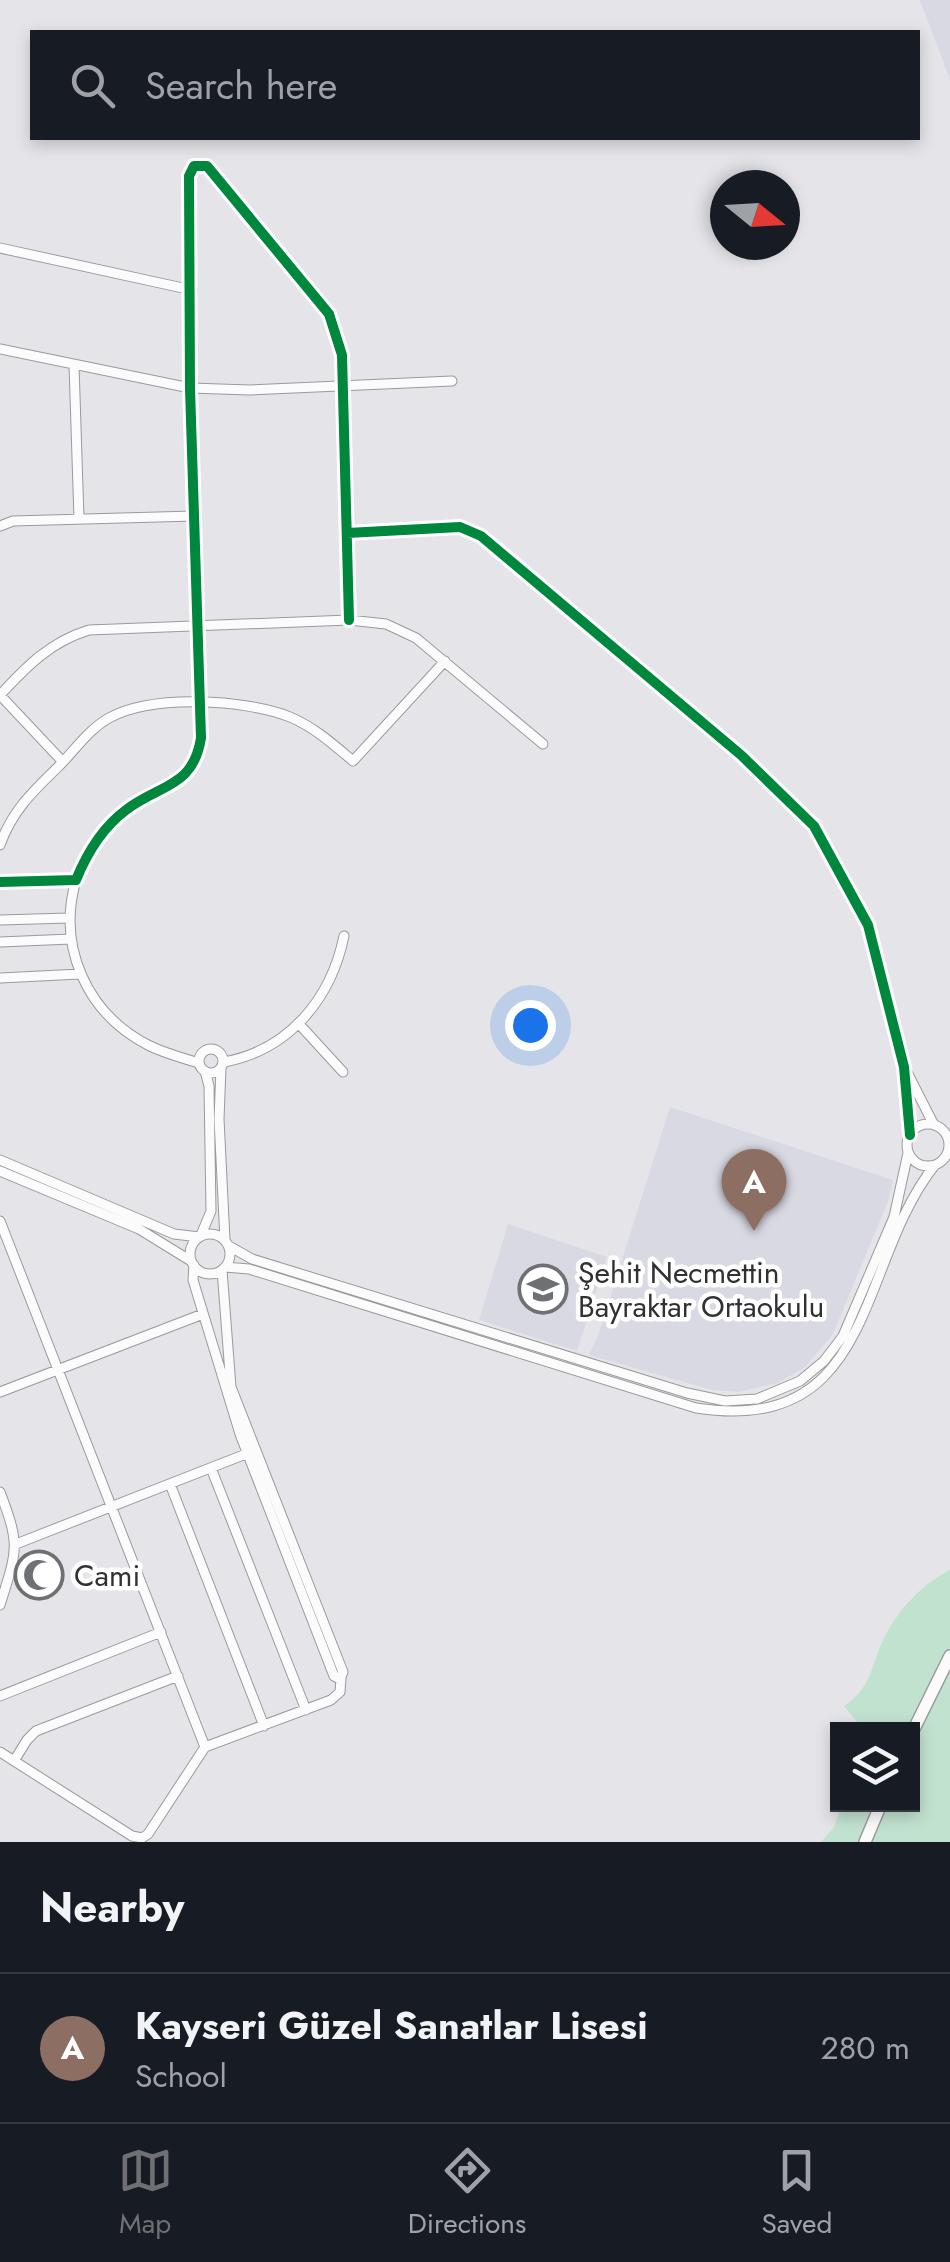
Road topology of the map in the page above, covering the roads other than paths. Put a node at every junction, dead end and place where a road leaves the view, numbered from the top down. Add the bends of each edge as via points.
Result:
1 (0, 248) edge
2 (192, 290) junction
3 (0, 349) edge
4 (74, 365) junction
5 (452, 381) dead end
6 (342, 387) junction
7 (190, 388) junction
8 (194, 516) junction
9 (79, 519) junction
10 (0, 526) edge
11 (347, 533) junction
12 (349, 620) junction
13 (198, 626) junction
14 (445, 661) junction
15 (200, 704) junction
16 (543, 744) dead end
17 (63, 762) junction
18 (0, 845) edge
19 (76, 880) junction
20 (0, 882) edge
21 (69, 918) junction
22 (0, 920) edge
23 (344, 936) dead end
24 (71, 939) junction
25 (0, 942) edge
26 (80, 974) junction
27 (0, 978) edge
28 (299, 1024) junction
29 (222, 1065) junction
30 (202, 1067) junction
31 (904, 1067) junction
32 (342, 1072) dead end
33 (942, 1130) edge
34 (910, 1135) junction
35 (908, 1153) junction
36 (0, 1160) edge
37 (942, 1163) edge
38 (0, 1172) edge
39 (0, 1221) edge
40 (200, 1236) junction
41 (227, 1243) junction
42 (192, 1263) junction
43 (224, 1269) junction
44 (204, 1314) junction
45 (58, 1370) junction
46 (0, 1392) edge
47 (252, 1452) junction
48 (210, 1468) junction
49 (170, 1484) junction
50 (0, 1492) edge
51 (112, 1507) junction
52 (16, 1544) junction
53 (0, 1604) edge
54 (161, 1632) junction
55 (950, 1656) edge
56 (178, 1676) junction
57 (0, 1696) edge
58 (306, 1710) junction
59 (917, 1722) edge
60 (264, 1726) junction
61 (205, 1748) junction
62 (0, 1752) edge
63 (14, 1761) junction
64 (878, 1812) edge
65 (865, 1842) edge

1 - 2 street
2 - 6 street via 189,176 199,164 329,314 341,348
2 - 7 street
3 - 4 street
4 - 7 street
4 - 9 street
5 - 6 street
6 - 7 street
6 - 11 street
7 - 8 street
8 - 9 street
8 - 13 street
9 - 10 street
11 - 12 street
11 - 31 street via 460,527 481,536 740,755 814,826 868,925
12 - 13 street
12 - 14 street via 396,628
13 - 15 street
13 - 17 street via 89,630 27,666 0,695
14 - 15 street via 353,760 288,717
14 - 16 street
15 - 17 street via 158,702 118,714
15 - 19 street via 201,738 189,771 118,816
17 - 18 street via 21,803
19 - 20 street
19 - 21 street
21 - 22 street
21 - 24 street
23 - 28 street via 329,983
24 - 25 street
24 - 26 street
26 - 27 street
26 - 30 street via 125,1030
28 - 29 street via 265,1049
28 - 32 street
29 - 30 street via 212,1073
29 - 30 street via 220,1052 211,1048 202,1053
29 - 41 street
30 - 40 street via 209,1086 211,1211
31 - 33 street
31 - 34 street
33 - 34 street via 920,1126
33 - 37 street via 949,1147
34 - 35 street
35 - 37 street via 918,1164
35 - 41 street via 894,1217 837,1345 800,1381 746,1400 701,1397 554,1354 260,1262
36 - 40 street via 174,1234
37 - 43 street via 911,1201 843,1355 798,1394 750,1410 696,1408 249,1270
38 - 42 street via 140,1229
39 - 45 street
40 - 41 street via 212,1233
40 - 42 street via 191,1248
41 - 43 street via 231,1255
42 - 43 street via 204,1273
42 - 44 street
43 - 47 street via 229,1379
44 - 45 street
44 - 47 street
45 - 46 street
45 - 51 street
47 - 48 street
47 - 58 street via 340,1676 335,1698
48 - 49 street
48 - 58 street
49 - 51 street
49 - 60 street
50 - 52 street
51 - 52 street
51 - 54 street
52 - 53 street
54 - 56 street
54 - 57 street
55 - 59 street
56 - 61 street
56 - 63 street via 36,1731
58 - 60 street
60 - 61 street
61 - 63 street via 148,1834 138,1838
62 - 63 street
64 - 65 street

